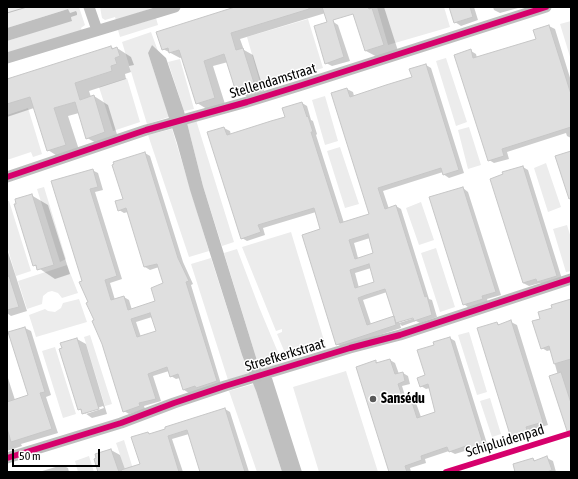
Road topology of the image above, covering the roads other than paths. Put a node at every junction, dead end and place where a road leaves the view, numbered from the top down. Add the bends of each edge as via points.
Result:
1 (89, 7) edge
2 (174, 7) edge
3 (546, 7) edge
4 (96, 30) junction
5 (7, 58) edge
6 (7, 177) edge
7 (571, 279) edge
8 (7, 458) edge

1 - 4 street
2 - 4 street
3 - 6 street, Stellendamstraat via 302,86 150,129
4 - 5 street
7 - 8 street, Streefkerkstraat via 400,335 235,383 121,423

